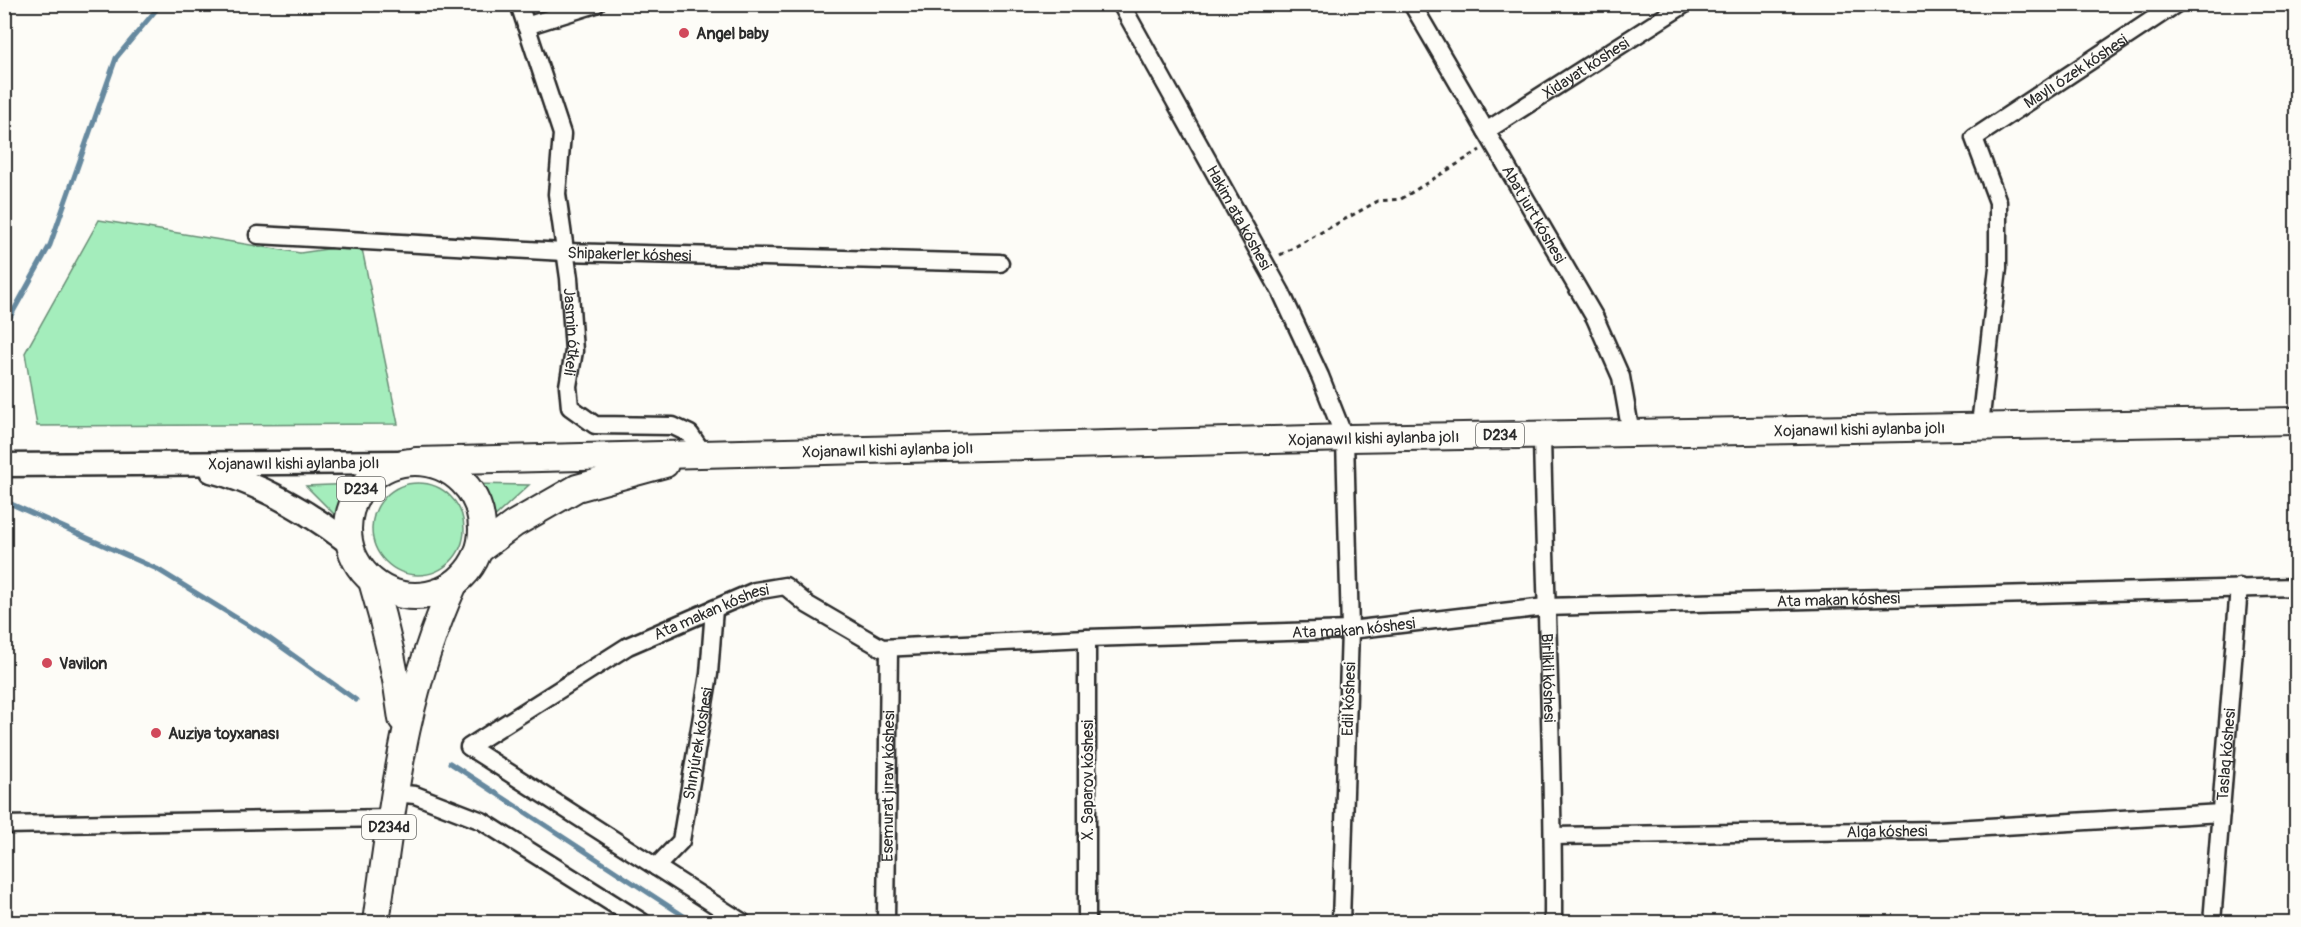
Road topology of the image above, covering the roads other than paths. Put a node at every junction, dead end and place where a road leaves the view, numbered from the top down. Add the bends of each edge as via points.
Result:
1 (519, 4) edge
2 (596, 4) edge
3 (1121, 4) edge
4 (1412, 4) edge
5 (1685, 4) edge
6 (2176, 4) edge
7 (526, 26) junction
8 (1489, 136) junction
9 (258, 235) dead end
10 (564, 252) junction
11 (1000, 263) dead end
12 (2296, 421) edge
13 (1980, 425) junction
14 (1631, 433) junction
15 (1542, 435) junction
16 (1345, 439) junction
17 (703, 453) junction
18 (410, 462) junction
19 (183, 464) junction
20 (4, 465) edge
21 (349, 543) junction
22 (479, 550) junction
23 (372, 581) junction
24 (454, 584) junction
25 (2239, 587) junction
26 (2296, 587) edge
27 (1545, 607) junction
28 (714, 609) junction
29 (1350, 630) junction
30 (1087, 638) junction
31 (889, 648) junction
32 (404, 731) junction
33 (392, 806) junction
34 (2221, 813) junction
35 (4, 825) edge
36 (1553, 837) junction
37 (656, 867) junction
38 (376, 922) edge
39 (642, 922) edge
40 (742, 922) edge
41 (886, 922) edge
42 (1088, 922) edge
43 (1341, 922) edge
44 (1553, 922) edge
45 (2212, 922) edge

1 - 7 street, Jasmin ótkeli
2 - 7 street
3 - 16 street, Hakim ata kóshesi via 1266,263
4 - 8 street, Abat jurt kóshesi
5 - 8 street, Xidayat kóshesi
6 - 13 street, Maylı ózek kóshesi via 1974,138 1998,202 1998,268
7 - 10 street, Jasmin ótkeli via 562,134 557,194
8 - 14 street, Abat jurt kóshesi via 1595,318 1621,377
9 - 10 street, Shipakerler kóshesi
10 - 11 street, Shipakerler kóshesi
10 - 17 street, Jasmin ótkeli via 574,351 568,387 570,407 595,425 673,426 690,435
12 - 13 main road, Xojanawıl kishi aylanba jolı / D234
13 - 14 main road, Xojanawıl kishi aylanba jolı / D234
14 - 15 main road, Xojanawıl kishi aylanba jolı / D234
15 - 16 main road, Xojanawıl kishi aylanba jolı / D234
15 - 27 street, Birlikli kóshesi
16 - 17 main road, Xojanawıl kishi aylanba jolı / D234
16 - 29 street, Edil kóshesi
17 - 18 main road, Xojanawıl kishi aylanba jolı / D234
17 - 22 main road, Xojanawıl kishi aylanba jolı / D234 via 577,488 514,524
18 - 19 main road, Xojanawıl kishi aylanba jolı / D234
18 - 21 main road, D234 via 383,469 366,482 353,500 348,521
18 - 22 main road, D234 via 437,465 470,490 483,529
19 - 20 main road, Xojanawıl kishi aylanba jolı / D234
19 - 21 main road, Xojanawıl kishi aylanba jolı / D234 via 233,477 268,492 314,516
21 - 23 main road, D234 via 357,564
22 - 24 main road via 469,569
23 - 24 main road, D234 via 391,592 412,596 434,594
23 - 32 main road, D234d via 393,655
24 - 32 main road, D234d via 418,676
25 - 26 street, Ata makan kóshesi
25 - 27 street, Ata makan kóshesi
25 - 34 street, Taslaq kóshesi
27 - 29 street, Ata makan kóshesi
27 - 36 street, Birlikli kóshesi
28 - 31 street, Ata makan kóshesi via 755,591 785,586 808,605 882,648
28 - 37 street, Shınjúrek kóshesi via 709,674 681,842
28 - 37 street, Ata makan kóshesi via 628,646 469,747
29 - 30 street, Ata makan kóshesi
29 - 43 street, Edil kóshesi
30 - 31 street, Ata makan kóshesi
30 - 42 street, X. Saparov kóshesi
31 - 41 street, Esemurat jıraw kóshesi
32 - 33 main road, D234d
33 - 35 street
33 - 38 main road, D234d
33 - 39 street via 415,795 482,821
34 - 36 street, Alǵa kóshesi via 1938,830
34 - 45 street, Taslaq kóshesi
36 - 44 street, Birlikli kóshesi
37 - 40 street

